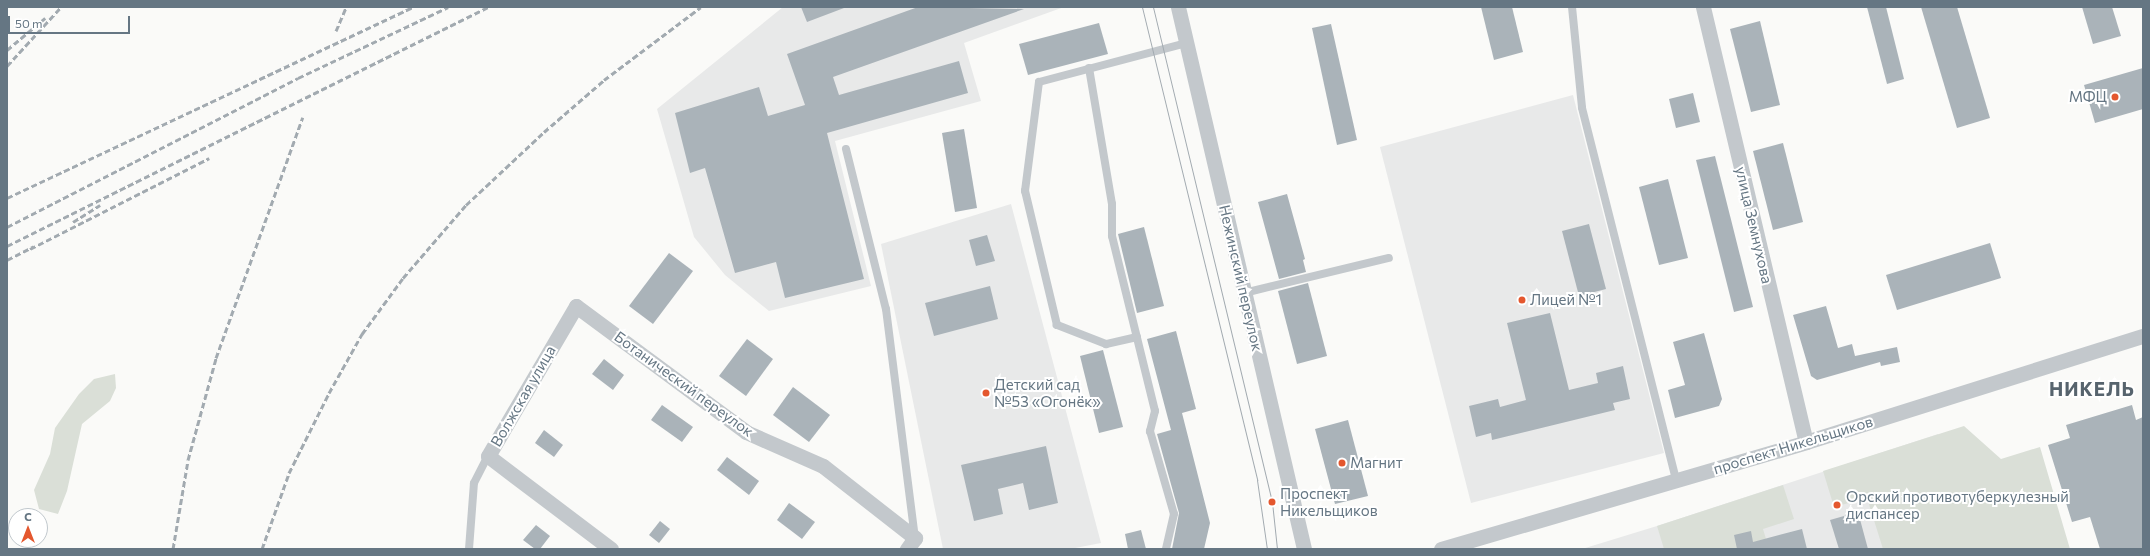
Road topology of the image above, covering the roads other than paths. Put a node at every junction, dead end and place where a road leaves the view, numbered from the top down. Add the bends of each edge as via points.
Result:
1 (1178, 7) edge
2 (1572, 7) edge
3 (1702, 7) edge
4 (1187, 43) junction
5 (1089, 68) junction
6 (846, 149) dead end
7 (1389, 258) dead end
8 (1244, 293) junction
9 (576, 306) joint
10 (2143, 336) edge
11 (1137, 337) junction
12 (1806, 442) junction
13 (488, 456) junction
14 (1676, 480) junction
15 (912, 545) edge
16 (469, 549) edge
17 (611, 549) edge
18 (1166, 549) edge
19 (1304, 549) edge
20 (1441, 549) edge

1 - 4 street, Нежинский переулок
2 - 14 lane via 1582,108
3 - 12 street, улица Земнухова
4 - 5 lane
4 - 8 street, Нежинский переулок
5 - 11 lane via 1112,204 1112,236
5 - 11 lane via 1039,82 1025,191 1057,324 1106,344
6 - 15 lane via 886,309
7 - 8 lane
8 - 19 street, Нежинский переулок
9 - 13 street, Волжская улица
9 - 15 street, Ботанический переулок via 746,432 823,466
10 - 12 street, проспект Никельщиков
11 - 18 lane via 1155,411 1150,431 1174,514
12 - 14 street, проспект Никельщиков
13 - 16 lane via 474,484
13 - 17 street, Волжская улица
14 - 20 street, проспект Никельщиков

